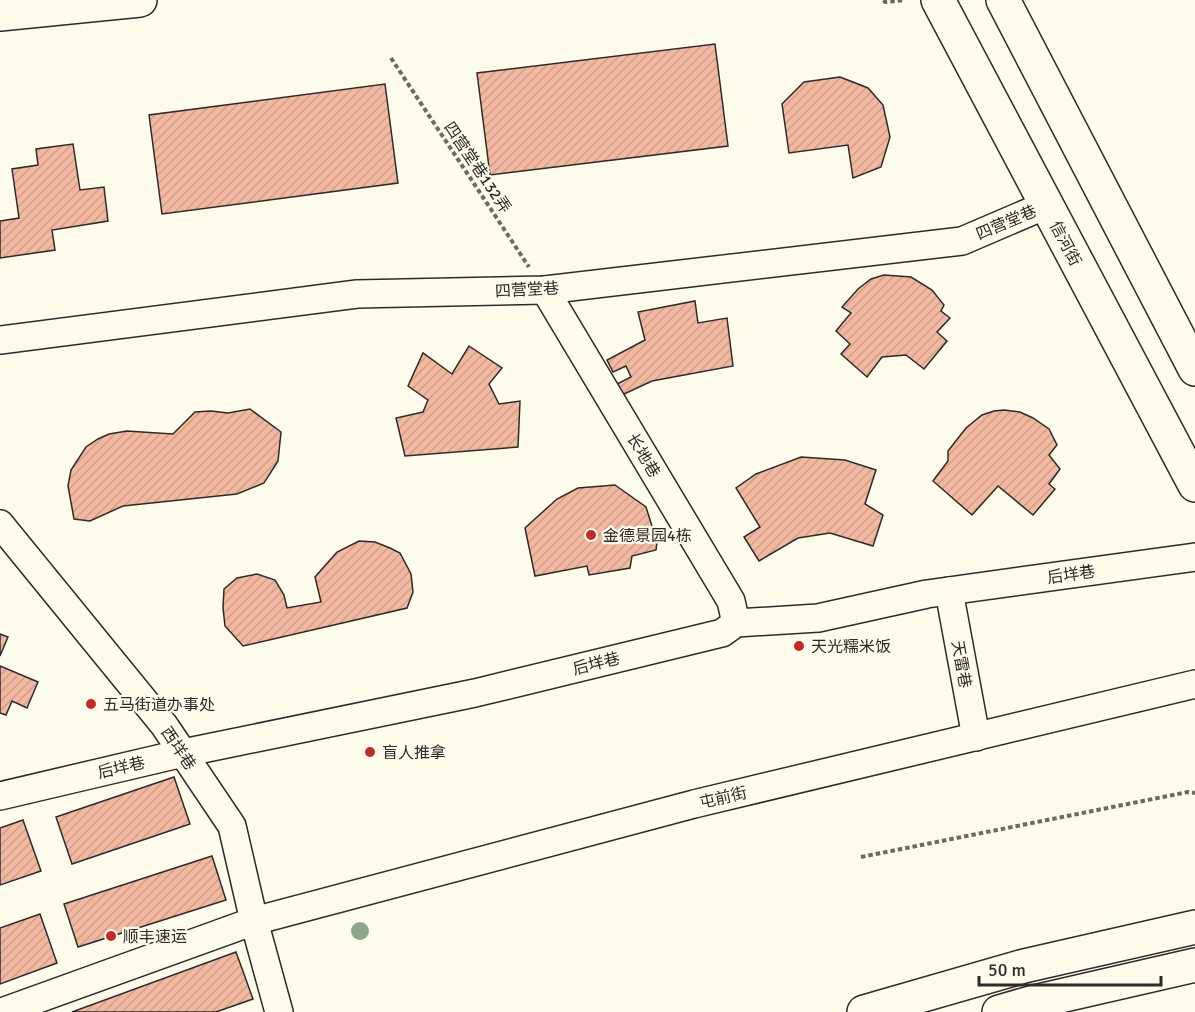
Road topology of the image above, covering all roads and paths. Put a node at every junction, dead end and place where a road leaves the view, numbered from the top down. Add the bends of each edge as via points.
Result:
1 (140, 0) edge
2 (884, 0) edge
3 (905, 0) edge
4 (938, 0) edge
5 (1003, 0) edge
6 (0, 14) edge
7 (391, 58) dead end
8 (1046, 205) junction
9 (545, 290) junction
10 (0, 340) edge
11 (1195, 369) edge
12 (1195, 485) edge
13 (0, 524) edge
14 (1195, 557) edge
15 (949, 591) junction
16 (736, 623) junction
17 (1195, 684) edge
18 (976, 737) junction
19 (183, 753) junction
20 (1195, 793) edge
21 (0, 796) edge
22 (861, 857) dead end
23 (254, 921) junction
24 (1195, 927) edge
25 (1195, 965) edge
26 (2, 1012) edge
27 (279, 1012) edge
28 (864, 1012) edge
29 (999, 1012) edge

1 - 6 main road
2 - 3 path
4 - 8 main road, 信河街
5 - 11 main road
7 - 9 path, 四营堂巷132弄
8 - 9 street, 四营堂巷 via 962,241
8 - 12 main road, 信河街
9 - 10 street, 四营堂巷 via 357,294
9 - 16 street, 长地巷 via 731,601
13 - 19 street, 西垟巷
14 - 15 street, 后垟巷
15 - 16 street, 后垟巷 via 818,618
15 - 18 street, 天雷巷
16 - 19 street, 后垟巷 via 722,633 475,693
17 - 18 street, 屯前街
18 - 23 street, 屯前街 via 694,804
19 - 21 street, 后垟巷
19 - 23 street, 西垟巷 via 232,826
20 - 22 path
23 - 26 street, 屯前街
23 - 27 street, 西垟巷
24 - 28 main road via 1024,966
25 - 29 main road

